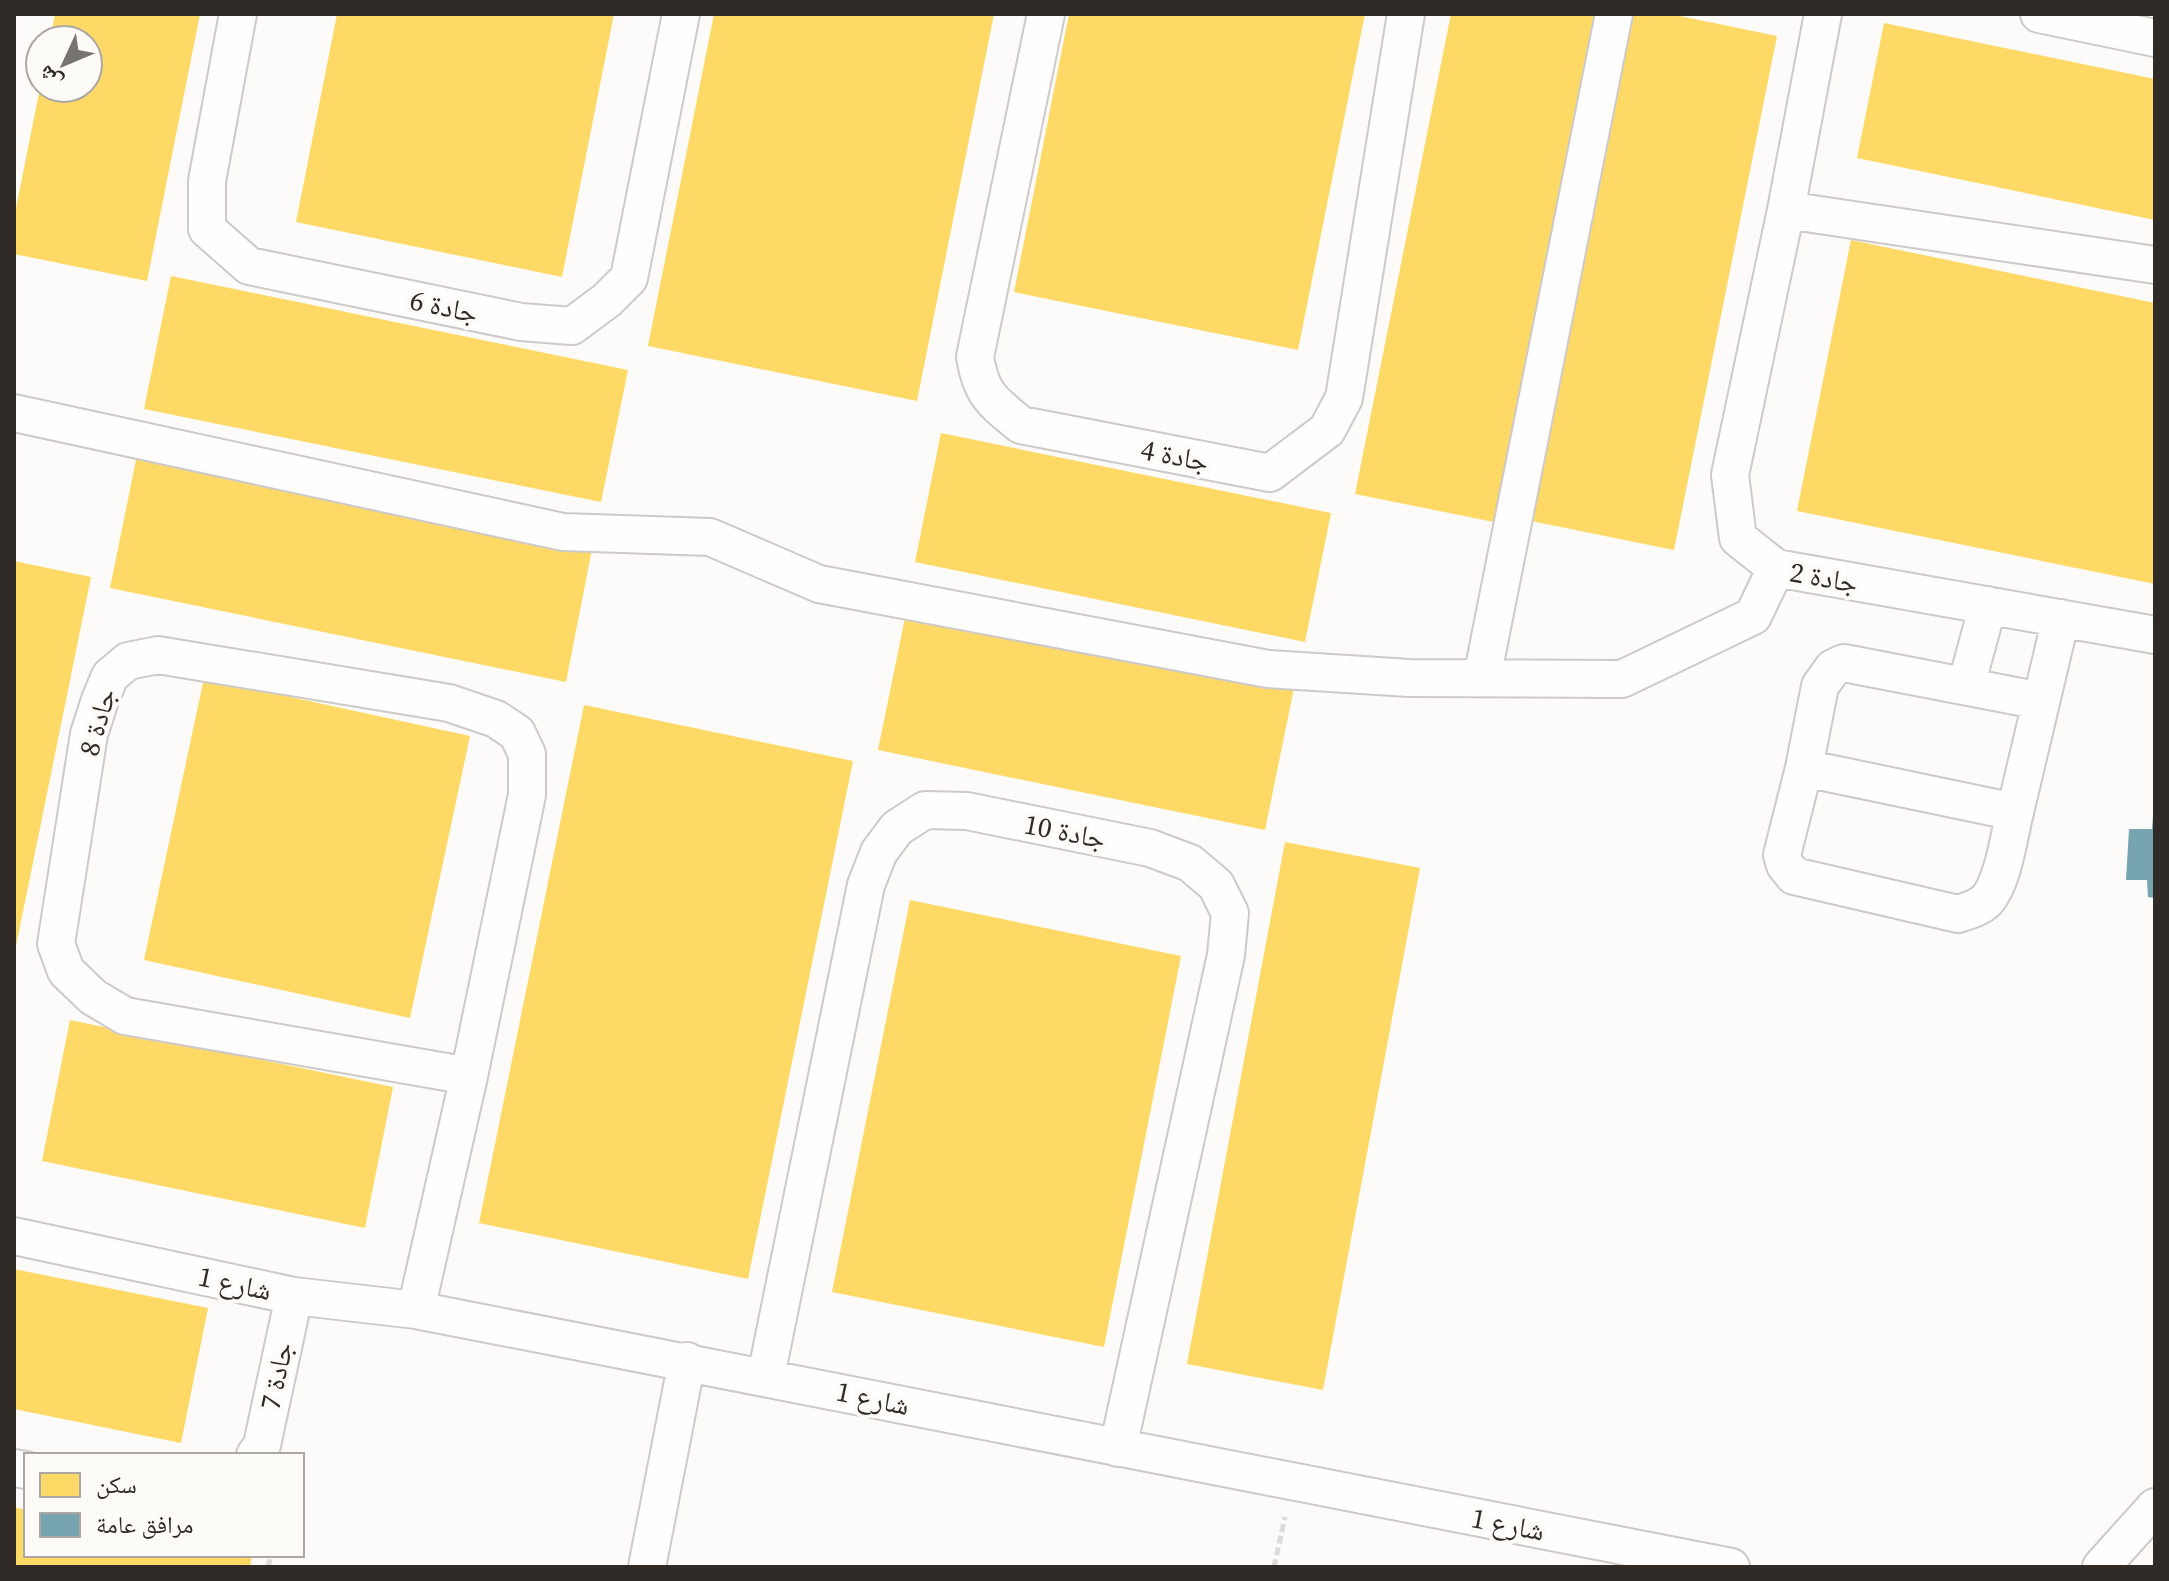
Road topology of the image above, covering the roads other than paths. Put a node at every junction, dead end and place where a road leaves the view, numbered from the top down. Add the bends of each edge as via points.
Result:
1 (238, 14) edge
2 (681, 14) edge
3 (1046, 14) edge
4 (1406, 14) edge
5 (1614, 14) edge
6 (1823, 14) edge
7 (2039, 14) edge
8 (2080, 18) edge
9 (2155, 38) edge
10 (1786, 210) junction
11 (2155, 265) edge
12 (14, 413) edge
13 (1776, 568) junction
14 (1988, 605) junction
15 (2061, 618) junction
16 (2155, 635) edge
17 (1482, 678) junction
18 (1966, 686) junction
19 (2041, 701) junction
20 (1804, 768) junction
21 (2015, 812) junction
22 (469, 1076) junction
23 (14, 1236) edge
24 (294, 1296) junction
25 (416, 1310) junction
26 (687, 1361) junction
27 (766, 1376) junction
28 (1118, 1448) junction
29 (256, 1453) edge
30 (2155, 1507) edge
31 (1564, 1551) edge
32 (647, 1567) edge
33 (1731, 1567) edge
34 (2101, 1567) edge

1 - 2 street, جادة 6 via 207,181 207,229 249,266 521,322 572,326 629,278
3 - 4 street, جادة 4 via 975,357 979,382 1021,425 1270,473 1327,430 1344,398
5 - 17 street
6 - 10 street, جادة 2
7 - 8 street
8 - 9 street
10 - 11 street
10 - 13 street, جادة 2 via 1730,475 1738,538
12 - 17 street via 563,532 710,537 819,584 1252,666
13 - 14 street, جادة 2
13 - 17 street via 1753,616 1622,679
14 - 15 street, جادة 2
14 - 18 street
15 - 16 street, جادة 2
15 - 19 street
18 - 19 street
18 - 20 street via 1844,663 1833,668 1820,686
19 - 21 street
20 - 21 street
20 - 21 street via 1782,855 1794,876 1958,914 1977,908 1995,886
22 - 22 street, جادة 8 via 527,795 527,754 517,733 496,719 449,703 158,655 128,661 110,676 89,734 56,944 66,971 93,997 125,1016
22 - 25 street, جادة 8
23 - 24 street, شارع 1
24 - 25 street, شارع 1
24 - 29 street, جادة 7
25 - 26 street, شارع 1
26 - 27 street, شارع 1
26 - 32 street
27 - 28 street, شارع 1
27 - 28 street, جادة 10 via 866,885 879,852 897,828 925,810 967,811 1150,848 1190,863 1216,885 1230,913 1223,970
28 - 31 street, شارع 1 via 1293,1482
30 - 34 street
31 - 33 street, شارع 1

